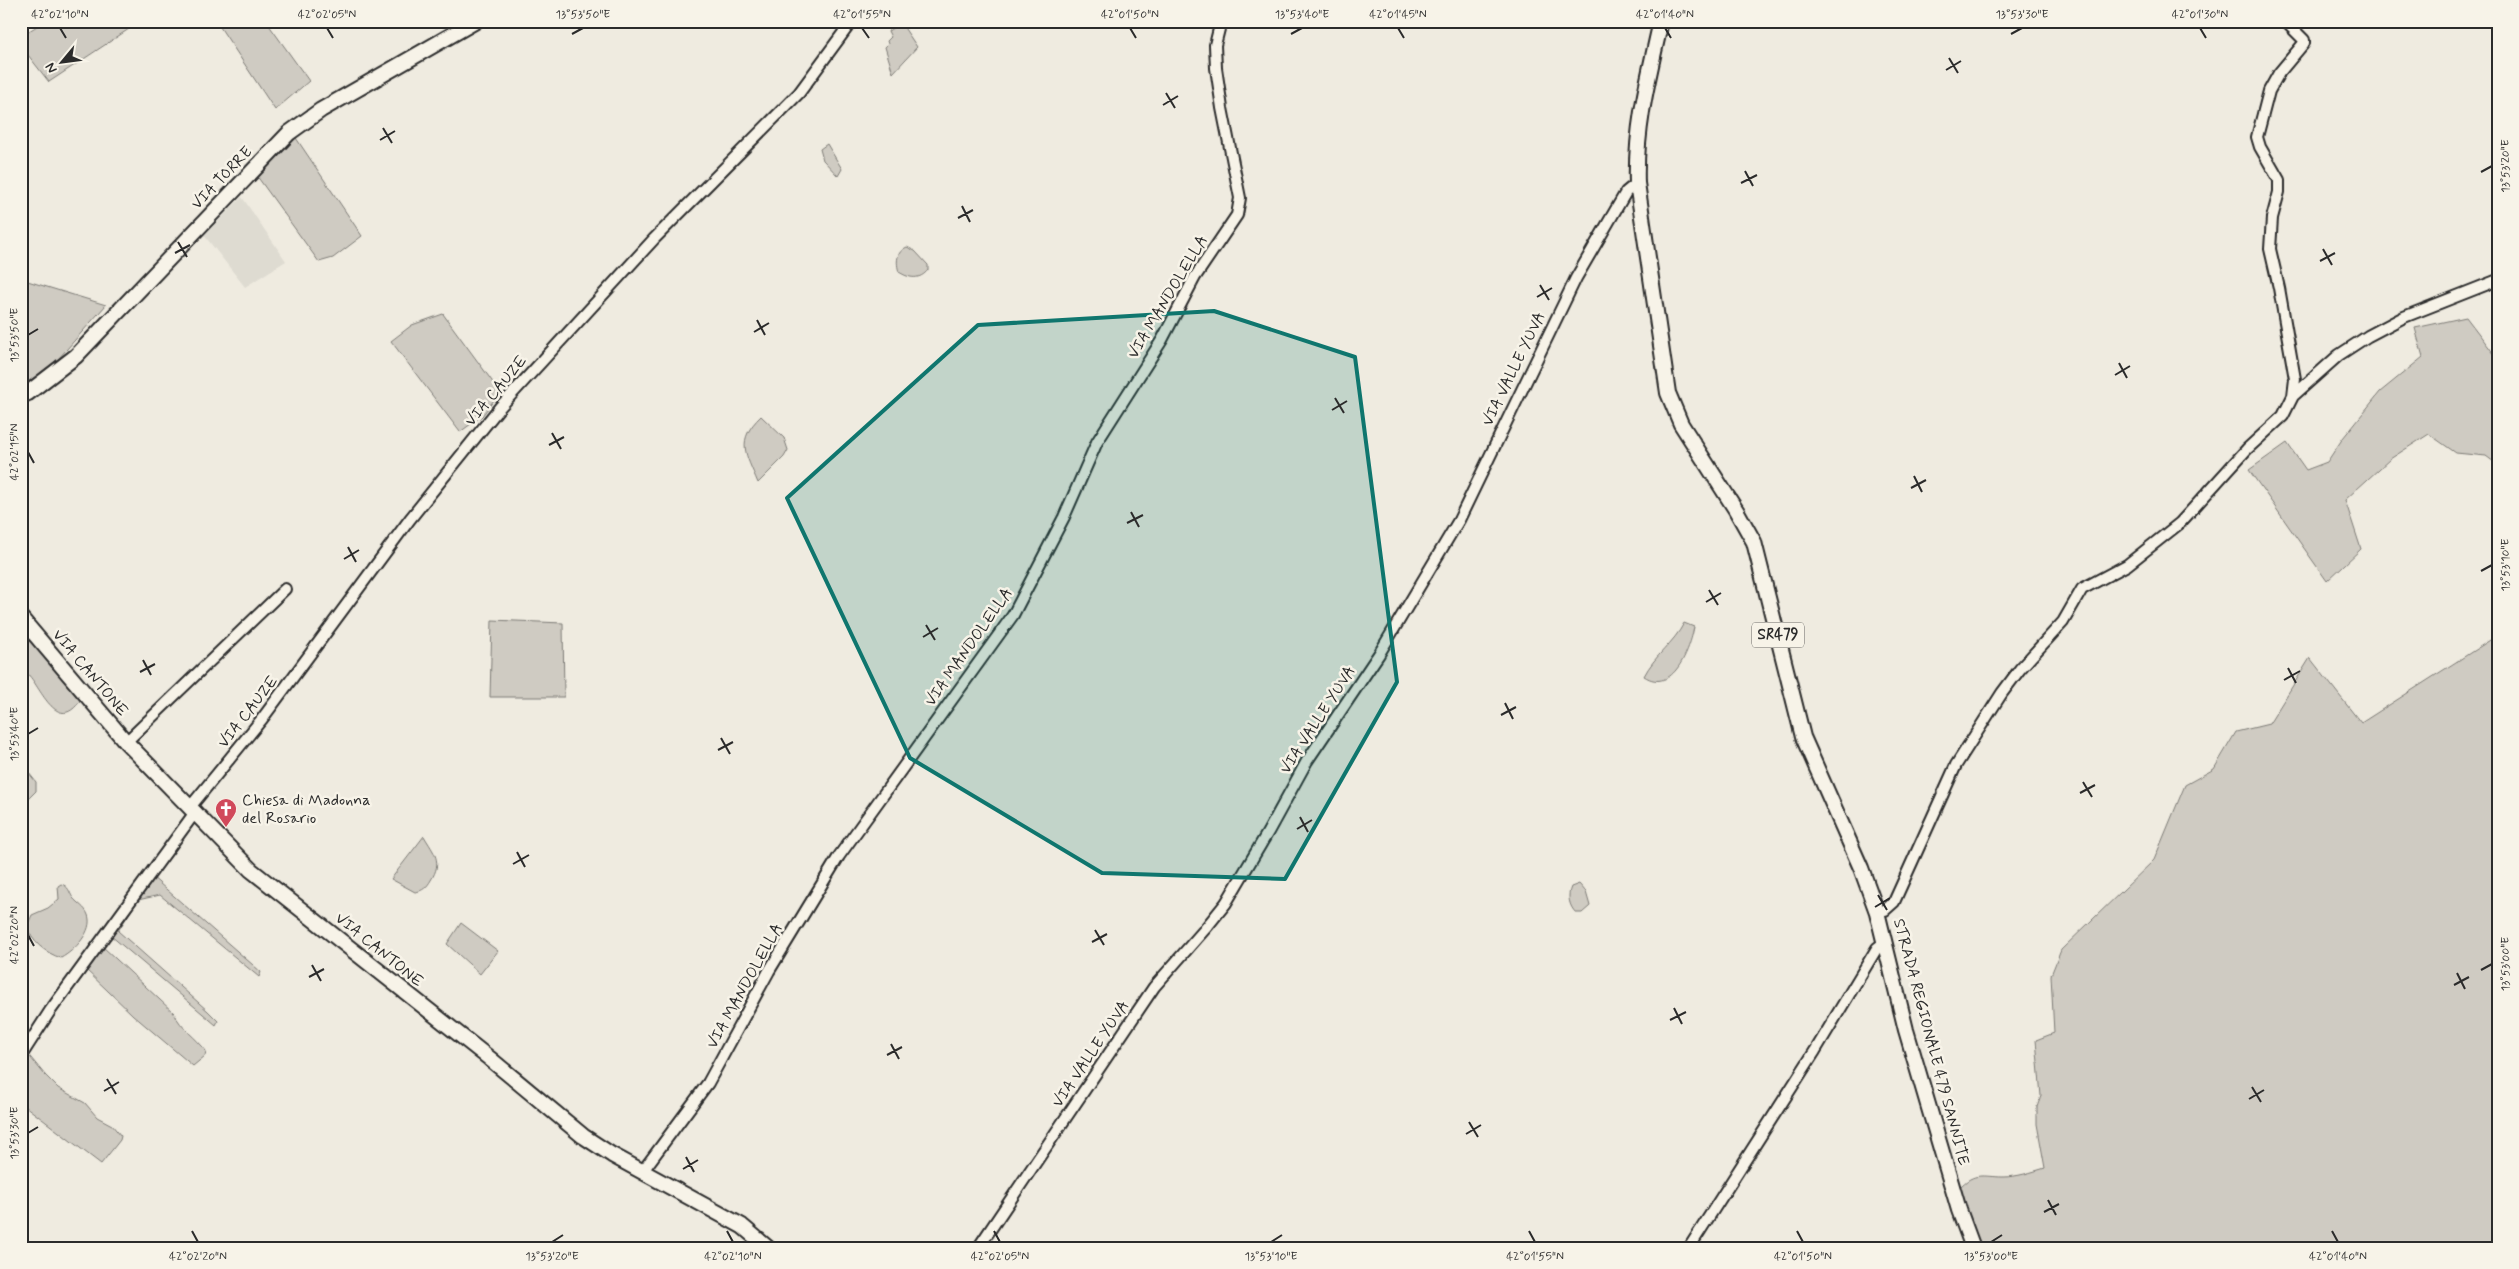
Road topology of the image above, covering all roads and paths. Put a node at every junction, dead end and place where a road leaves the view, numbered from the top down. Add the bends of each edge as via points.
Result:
1 (476, 21) edge
2 (852, 21) edge
3 (1221, 21) edge
4 (1661, 21) edge
5 (2285, 21) edge
6 (1637, 183) junction
7 (2498, 280) edge
8 (21, 396) edge
9 (2293, 396) junction
10 (285, 589) dead end
11 (21, 618) edge
12 (126, 742) junction
13 (194, 808) junction
14 (1877, 912) junction
15 (1885, 942) junction
16 (21, 1056) edge
17 (642, 1172) junction
18 (768, 1248) edge
19 (978, 1248) edge
20 (1689, 1248) edge
21 (1973, 1248) edge

1 - 8 main road, VIA TORRE via 321,110 289,133 76,356
2 - 13 street, VIA CAUZE via 799,92 654,239 500,407 410,519
3 - 17 street, VIA MANDOLELLA via 1215,45 1216,68 1240,198 1237,215 1194,277 1162,340 1097,442 1064,517 1013,615 840,856 769,971 708,1083
4 - 6 main road, STRADA REGIONALE 479 SANNITE / SR479 via 1639,124
5 - 9 street via 2299,33 2304,43 2279,73 2269,91 2257,136 2279,180 2270,249 2295,379
6 - 14 main road, STRADA REGIONALE 479 SANNITE / SR479 via 1668,393 1681,424 1754,542 1803,738
6 - 19 street, VIA VALLE YUVA via 1626,192 1576,278 1460,520 1379,654 1307,761 1226,902 1154,987
7 - 9 street via 2422,310 2368,336 2339,355
9 - 14 street via 2282,416 2246,449 2180,523 2127,565 2082,589 2063,622 2008,685 1956,765 1894,902
10 - 12 street
11 - 12 main road, VIA CANTONE
12 - 13 main road, VIA CANTONE
13 - 16 street, VIA CAUZE
13 - 17 main road, VIA CANTONE via 251,870 583,1136
14 - 15 main road, STRADA REGIONALE 479 SANNITE / SR479
15 - 20 street via 1878,948
15 - 21 main road, STRADA REGIONALE 479 SANNITE / SR479 via 1906,1030
17 - 18 main road, VIA CANTONE via 742,1226

